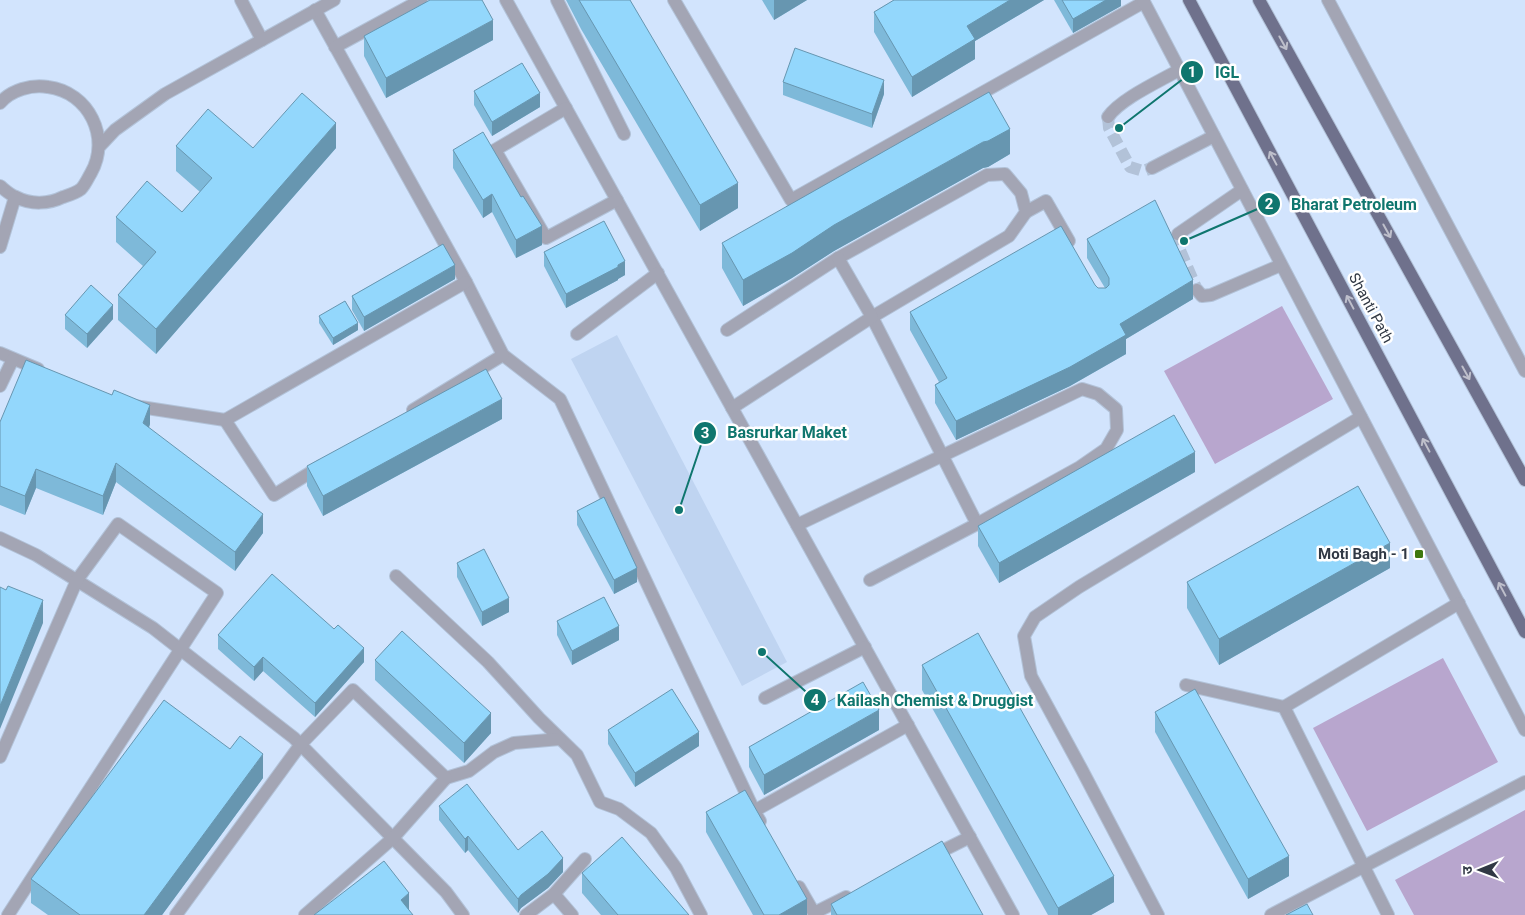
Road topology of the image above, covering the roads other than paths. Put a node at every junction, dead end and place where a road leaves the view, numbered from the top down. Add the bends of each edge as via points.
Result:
1 (241, 0) edge
2 (334, 0) edge
3 (422, 0) edge
4 (506, 0) edge
5 (557, 0) edge
6 (674, 0) edge
7 (1189, 0) edge
8 (1259, 0) edge
9 (1328, 0) edge
10 (1143, 1) edge
11 (315, 10) junction
12 (262, 40) junction
13 (335, 47) junction
14 (1179, 70) junction
15 (0, 103) edge
16 (566, 108) junction
17 (1108, 117) dead end
18 (624, 134) dead end
19 (1214, 136) junction
20 (99, 147) junction
21 (1152, 168) tunnel mouth
22 (0, 186) edge
23 (1242, 190) junction
24 (15, 197) junction
25 (617, 200) junction
26 (1026, 212) junction
27 (1178, 234) dead end
28 (0, 248) edge
29 (1074, 250) edge
30 (838, 258) junction
31 (1281, 265) junction
32 (658, 273) junction
33 (466, 282) junction
34 (1197, 290) dead end
35 (872, 317) junction
36 (727, 330) dead end
37 (577, 334) dead end
38 (0, 353) edge
39 (503, 355) junction
40 (13, 359) junction
41 (1525, 371) edge
42 (46, 372) edge
43 (0, 386) edge
44 (122, 402) edge
45 (732, 408) junction
46 (401, 417) edge
47 (1361, 417) junction
48 (225, 420) junction
49 (943, 457) junction
50 (333, 458) edge
51 (1525, 480) edge
52 (977, 524) junction
53 (797, 525) junction
54 (0, 538) edge
55 (396, 576) dead end
56 (77, 580) junction
57 (870, 580) dead end
58 (1459, 604) junction
59 (1525, 632) edge
60 (865, 647) junction
61 (180, 649) junction
62 (1186, 685) dead end
63 (765, 698) dead end
64 (1284, 707) junction
65 (908, 725) junction
66 (1525, 730) edge
67 (560, 739) junction
68 (301, 744) junction
69 (0, 757) edge
70 (446, 778) junction
71 (1525, 782) edge
72 (754, 811) junction
73 (764, 828) edge
74 (393, 838) junction
75 (970, 838) junction
76 (585, 859) dead end
77 (921, 861) edge
78 (1364, 866) junction
79 (794, 879) edge
80 (859, 891) edge
81 (554, 894) junction
82 (815, 914) edge
83 (8, 915) edge
84 (176, 915) edge
85 (304, 915) edge
86 (463, 915) edge
87 (526, 915) edge
88 (572, 915) edge
89 (701, 915) edge
90 (1013, 915) edge
91 (1158, 915) edge
92 (1271, 915) edge
93 (1388, 915) edge

1 - 12 street
2 - 11 street
3 - 13 street
4 - 16 street
5 - 18 street
6 - 10 street via 791,200
59 -> 7 main road, Shanti Path
8 -> 51 main road
9 - 41 street
10 - 14 street
11 - 12 street
11 - 13 street
12 - 20 street via 165,94 114,130
13 - 33 street
14 - 17 street via 1128,100
14 - 19 street
15 - 20 street via 20,89 39,85 58,88 75,97 89,111 97,128
16 - 25 street
16 - 25 street via 495,150 546,238
19 - 21 street
19 - 23 street
20 - 24 street via 95,166 80,190 54,202 34,203
22 - 24 street
23 - 27 street
23 - 31 street
24 - 28 street
25 - 32 street
26 - 29 street via 1046,201
26 - 30 street via 1021,193 1005,174 987,175
26 - 35 street via 1009,236
30 - 35 street
30 - 36 street
31 - 34 street via 1211,295 1202,296
31 - 47 street
32 - 37 street
32 - 45 street
33 - 39 street
33 - 48 street
35 - 45 street
35 - 49 street
38 - 40 street
39 - 46 street
39 - 72 street via 560,398
40 - 42 street
40 - 43 street
44 - 48 street
45 - 53 street
47 - 58 street
47 - 91 street via 1034,617 1024,636 1031,676
48 - 50 street via 274,495
49 - 52 street
49 - 52 street via 1082,389 1098,394 1116,409 1117,430 1106,449
49 - 53 street
52 - 57 street
53 - 60 street
54 - 56 street
55 - 67 street via 488,662
56 - 61 street
56 - 61 street via 118,524 218,593
56 - 69 street
58 - 64 street
58 - 66 street
60 - 63 street
60 - 65 street
61 - 68 street
61 - 83 street
62 - 64 street
64 - 78 street
65 - 72 street
65 - 75 street
67 - 70 street via 514,743 494,752 469,771
67 - 89 street via 577,755 600,802 620,809 650,833 676,868
68 - 70 street via 353,690
68 - 74 street
68 - 84 street
70 - 74 street
71 - 78 street
72 - 73 street
74 - 85 street
74 - 86 street via 446,892
75 - 77 street
75 - 90 street
76 - 81 street
78 - 92 street
78 - 93 street
79 - 82 street
80 - 82 street
81 - 87 street
81 - 88 street

